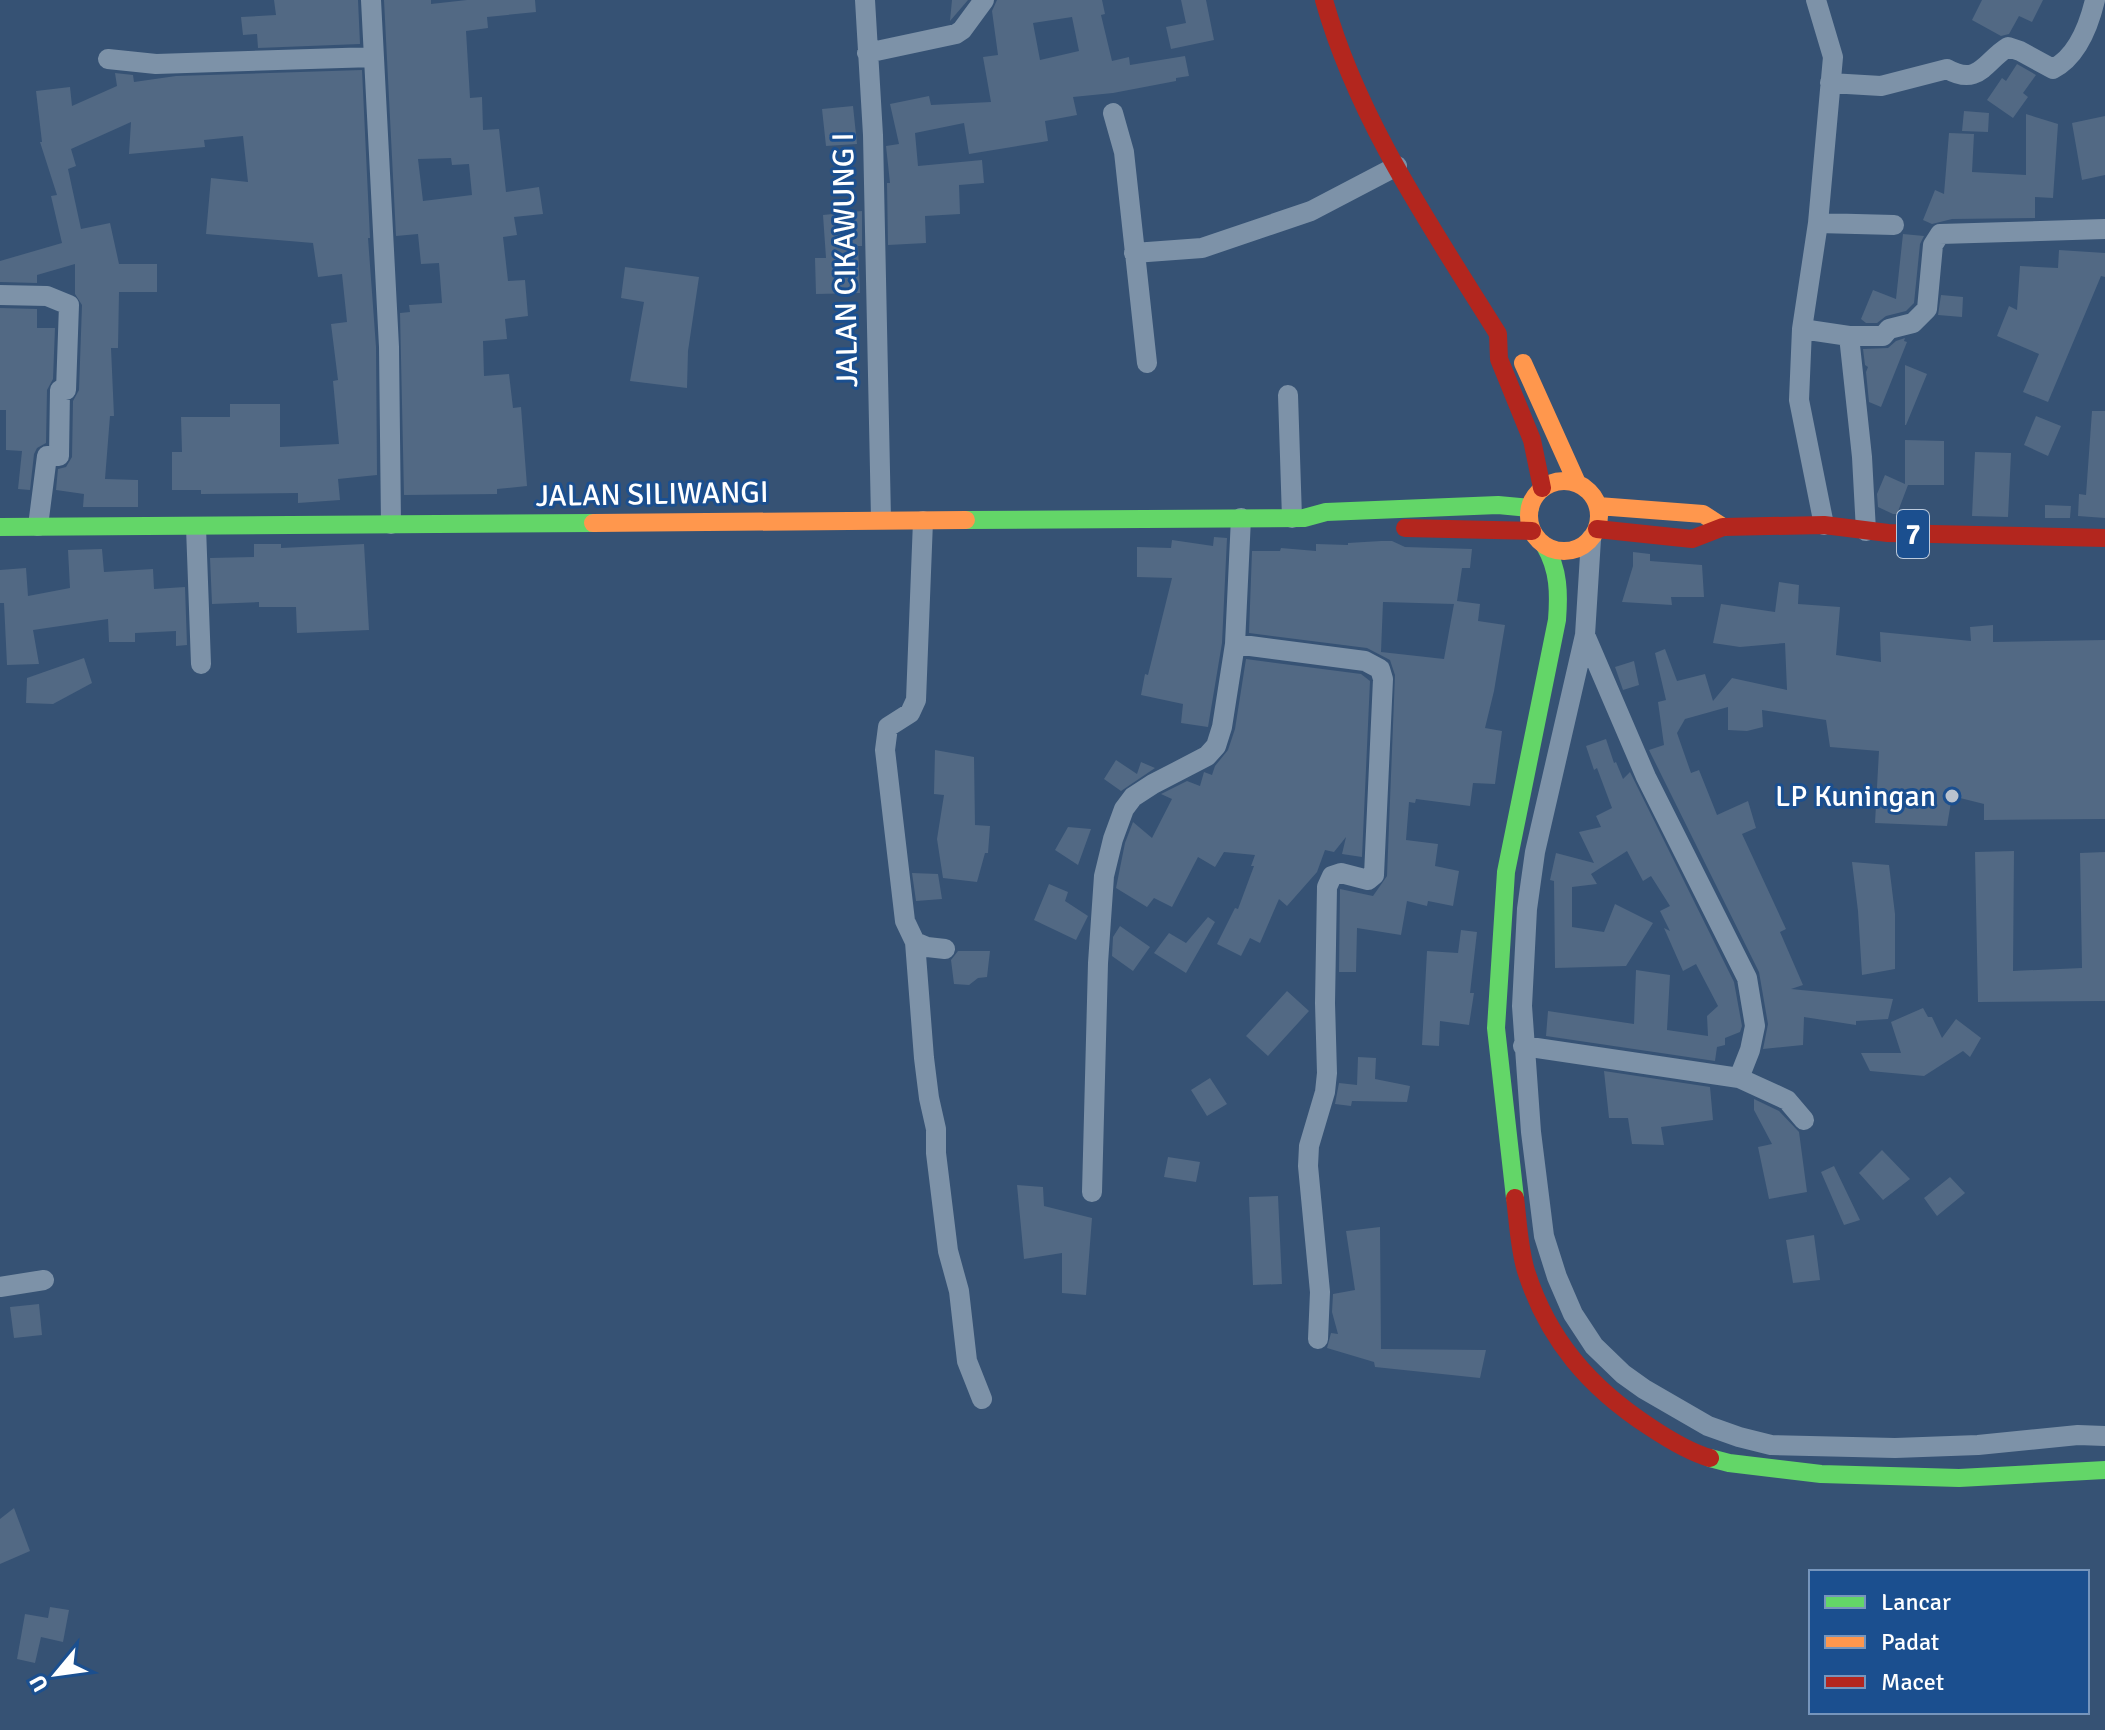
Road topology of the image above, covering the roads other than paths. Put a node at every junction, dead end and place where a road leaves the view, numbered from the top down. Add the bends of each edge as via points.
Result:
1 (371, 0) edge
2 (865, 0) edge
3 (984, 0) edge
4 (1324, 0) edge
5 (1816, 0) edge
6 (2095, 0) edge
7 (867, 53) junction
8 (374, 57) junction
9 (108, 59) dead end
10 (1830, 83) junction
11 (1113, 113) dead end
12 (1397, 166) junction
13 (1818, 223) junction
14 (1894, 225) dead end
15 (2105, 229) edge
16 (1134, 253) junction
17 (0, 295) edge
18 (1802, 329) junction
19 (1498, 334) junction
20 (1849, 336) junction
21 (1147, 363) dead end
22 (1288, 395) dead end
23 (1577, 483) junction
24 (1542, 488) junction
25 (1598, 506) junction
26 (1530, 508) junction
27 (1241, 518) junction
28 (1298, 518) junction
29 (881, 519) junction
30 (923, 521) junction
31 (391, 524) junction
32 (1824, 525) junction
33 (38, 526) junction
34 (0, 527) edge
35 (196, 527) junction
36 (1723, 527) junction
37 (1532, 531) junction
38 (1866, 531) junction
39 (1594, 534) junction
40 (2105, 538) edge
41 (1545, 546) junction
42 (1585, 635) junction
43 (1235, 644) junction
44 (201, 664) dead end
45 (915, 942) junction
46 (945, 949) dead end
47 (1498, 980) junction
48 (1524, 985) junction
49 (1523, 1046) junction
50 (1739, 1078) junction
51 (1804, 1120) dead end
52 (1092, 1192) dead end
53 (44, 1280) dead end
54 (0, 1287) edge
55 (1318, 1339) dead end
56 (982, 1399) dead end
57 (2105, 1436) edge
58 (2105, 1470) edge

1 - 8 street
2 - 7 street, JALAN CIKAWUNG I
3 - 7 street via 956,34
4 - 12 main road via 1356,91
5 - 10 street via 1833,57
6 - 10 street via 2083,36 2053,69 2008,47 1969,76 1947,69 1881,86
7 - 29 street, JALAN CIKAWUNG I
8 - 9 street via 156,64
8 - 31 street via 389,347
10 - 13 street
11 - 16 street via 1124,152
12 - 16 street via 1284,221 1202,248
12 - 19 main road
13 - 14 street
13 - 18 street
15 - 20 street via 1940,234 1933,245 1927,309 1913,323 1889,329 1883,336
16 - 21 street
17 - 33 street via 47,296 69,305 59,456 47,456
18 - 20 street
18 - 32 street via 1799,400
19 - 23 main road via 1518,352
19 - 24 main road via 1499,359 1532,440
20 - 38 street
22 - 28 street
23 - 24 main road via 1559,481
23 - 25 main road
24 - 26 main road
25 - 36 main road, 7 via 1703,514
25 - 39 main road
26 - 28 main road, JALAN SILIWANGI via 1326,512
26 - 37 main road
27 - 28 main road, JALAN SILIWANGI
27 - 30 main road, JALAN SILIWANGI
27 - 43 street
28 - 37 main road, JALAN SILIWANGI via 1327,527
29 - 30 main road, JALAN SILIWANGI
29 - 31 main road, JALAN SILIWANGI
30 - 45 street via 916,700 910,713 888,727 885,735 905,921
31 - 35 main road, JALAN SILIWANGI
32 - 36 main road, 7
32 - 38 main road, 7
33 - 34 main road, JALAN SILIWANGI
33 - 35 main road, JALAN SILIWANGI
35 - 44 street
36 - 39 main road, 7 via 1692,539
37 - 41 main road
38 - 40 main road, 7
39 - 41 main road via 1569,550
39 - 42 street
41 - 47 main road via 1554,557 1559,608 1506,872
42 - 48 street via 1535,852
42 - 50 street via 1646,777 1747,978 1755,1026
43 - 52 street via 1216,746 1133,797 1113,839 1104,876 1099,948
43 - 55 street via 1365,661 1380,669 1383,679 1374,875 1368,880 1341,873 1332,876 1327,887 1327,1073 1308,1166 1320,1292
45 - 46 street
45 - 56 street via 948,1251 959,1291 967,1361
47 - 48 street
47 - 58 main road via 1496,1028 1506,1135 1525,1268 1557,1340 1622,1409 1704,1456 1779,1471 1959,1478
48 - 49 street
49 - 50 street
49 - 57 street via 1544,1236 1557,1277 1594,1346 1633,1382 1708,1426 1771,1445 1895,1448
50 - 51 street via 1787,1100
53 - 54 street

